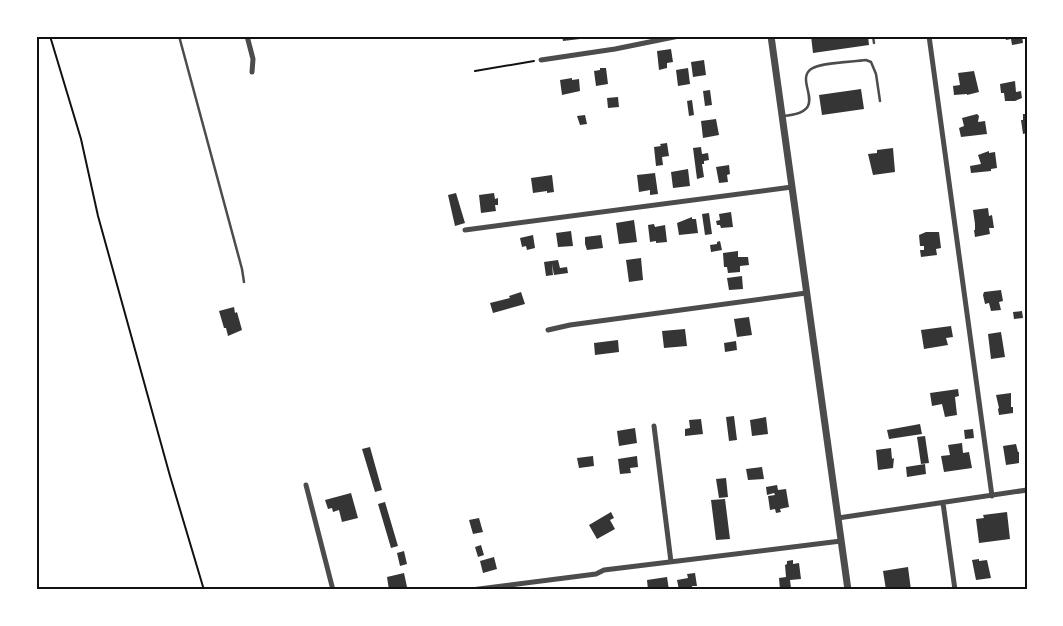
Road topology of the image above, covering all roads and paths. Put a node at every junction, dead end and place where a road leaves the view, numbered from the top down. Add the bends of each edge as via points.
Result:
1 (50, 36) edge
2 (179, 36) edge
3 (247, 36) edge
4 (679, 36) edge
5 (770, 36) edge
6 (873, 36) edge
7 (929, 36) edge
8 (874, 43) dead end
9 (541, 60) joint
10 (475, 71) dead end
11 (252, 72) dead end
12 (880, 101) dead end
13 (782, 116) junction
14 (792, 187) junction
15 (465, 230) dead end
16 (244, 282) dead end
17 (806, 293) junction
18 (548, 330) dead end
19 (654, 426) dead end
20 (306, 485) dead end
21 (1027, 490) edge
22 (992, 496) junction
23 (943, 503) junction
24 (838, 518) junction
25 (841, 542) junction
26 (671, 562) junction
27 (204, 590) edge
28 (333, 590) edge
29 (471, 590) edge
30 (848, 590) edge
31 (954, 590) edge

1 - 27 path via 81,138 98,216
2 - 16 lane
3 - 11 street via 253,59
4 - 9 street
5 - 13 street
6 - 8 lane
7 - 22 street
9 - 10 path
12 - 13 lane via 871,62 820,66 808,73 808,108
13 - 14 street
14 - 15 street
14 - 17 street
17 - 18 street
17 - 24 street
19 - 26 street
20 - 28 street
21 - 22 street
22 - 23 street
23 - 24 street
23 - 31 street
24 - 25 street
25 - 26 street
25 - 30 street
26 - 29 street

